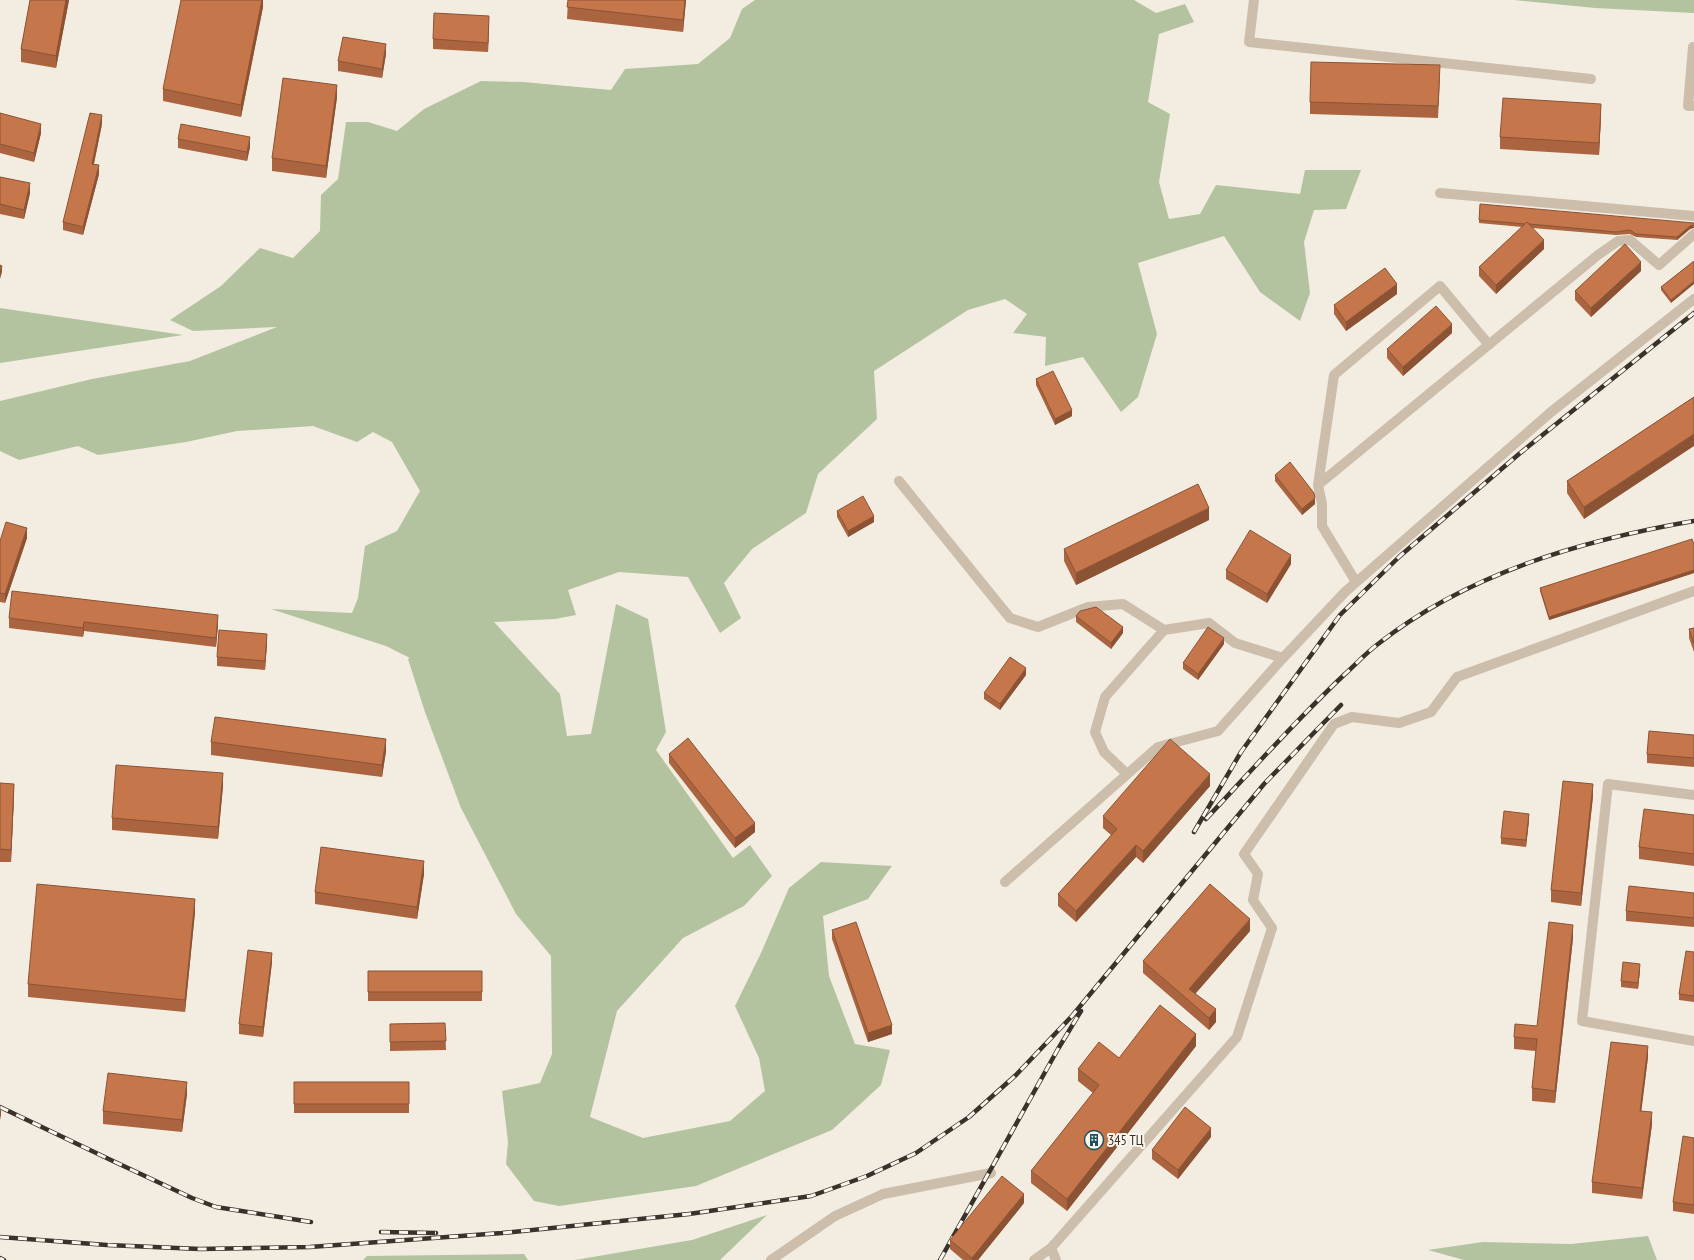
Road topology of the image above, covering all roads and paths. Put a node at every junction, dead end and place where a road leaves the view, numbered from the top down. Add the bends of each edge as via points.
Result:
1 (1254, 0) edge
2 (1693, 47) dead end
3 (1591, 79) dead end
4 (1694, 106) edge
5 (1440, 193) dead end
6 (1694, 216) edge
7 (1694, 234) edge
8 (1694, 299) edge
9 (1489, 345) junction
10 (899, 481) dead end
11 (1318, 485) junction
12 (1356, 582) junction
13 (1694, 591) edge
14 (1164, 630) junction
15 (1282, 658) junction
16 (1127, 774) junction
17 (1694, 795) edge
18 (1005, 882) dead end
19 (1694, 1041) edge
20 (991, 1174) dead end
21 (1051, 1248) junction
22 (771, 1260) edge
23 (1034, 1260) edge
24 (1056, 1260) edge

1 - 3 street via 1249,42
2 - 4 street via 1688,106
5 - 6 street
7 - 9 street via 1659,265 1630,240 1618,241
8 - 12 street via 1551,412
9 - 11 street
9 - 11 street via 1440,286 1334,375
10 - 14 street via 1010,618 1038,626 1088,607 1122,604
11 - 12 street via 1322,504 1322,526
12 - 15 street
13 - 21 street via 1457,677 1430,712 1399,723 1352,717 1334,724 1244,854 1258,874 1253,900 1272,928 1237,1037
14 - 15 street via 1209,623 1235,643
14 - 16 street via 1106,697 1095,732 1104,752
15 - 16 street via 1218,731 1158,747
16 - 18 street
17 - 19 street via 1608,784 1582,1021
20 - 22 street via 883,1194 835,1216
21 - 23 street
21 - 24 street

